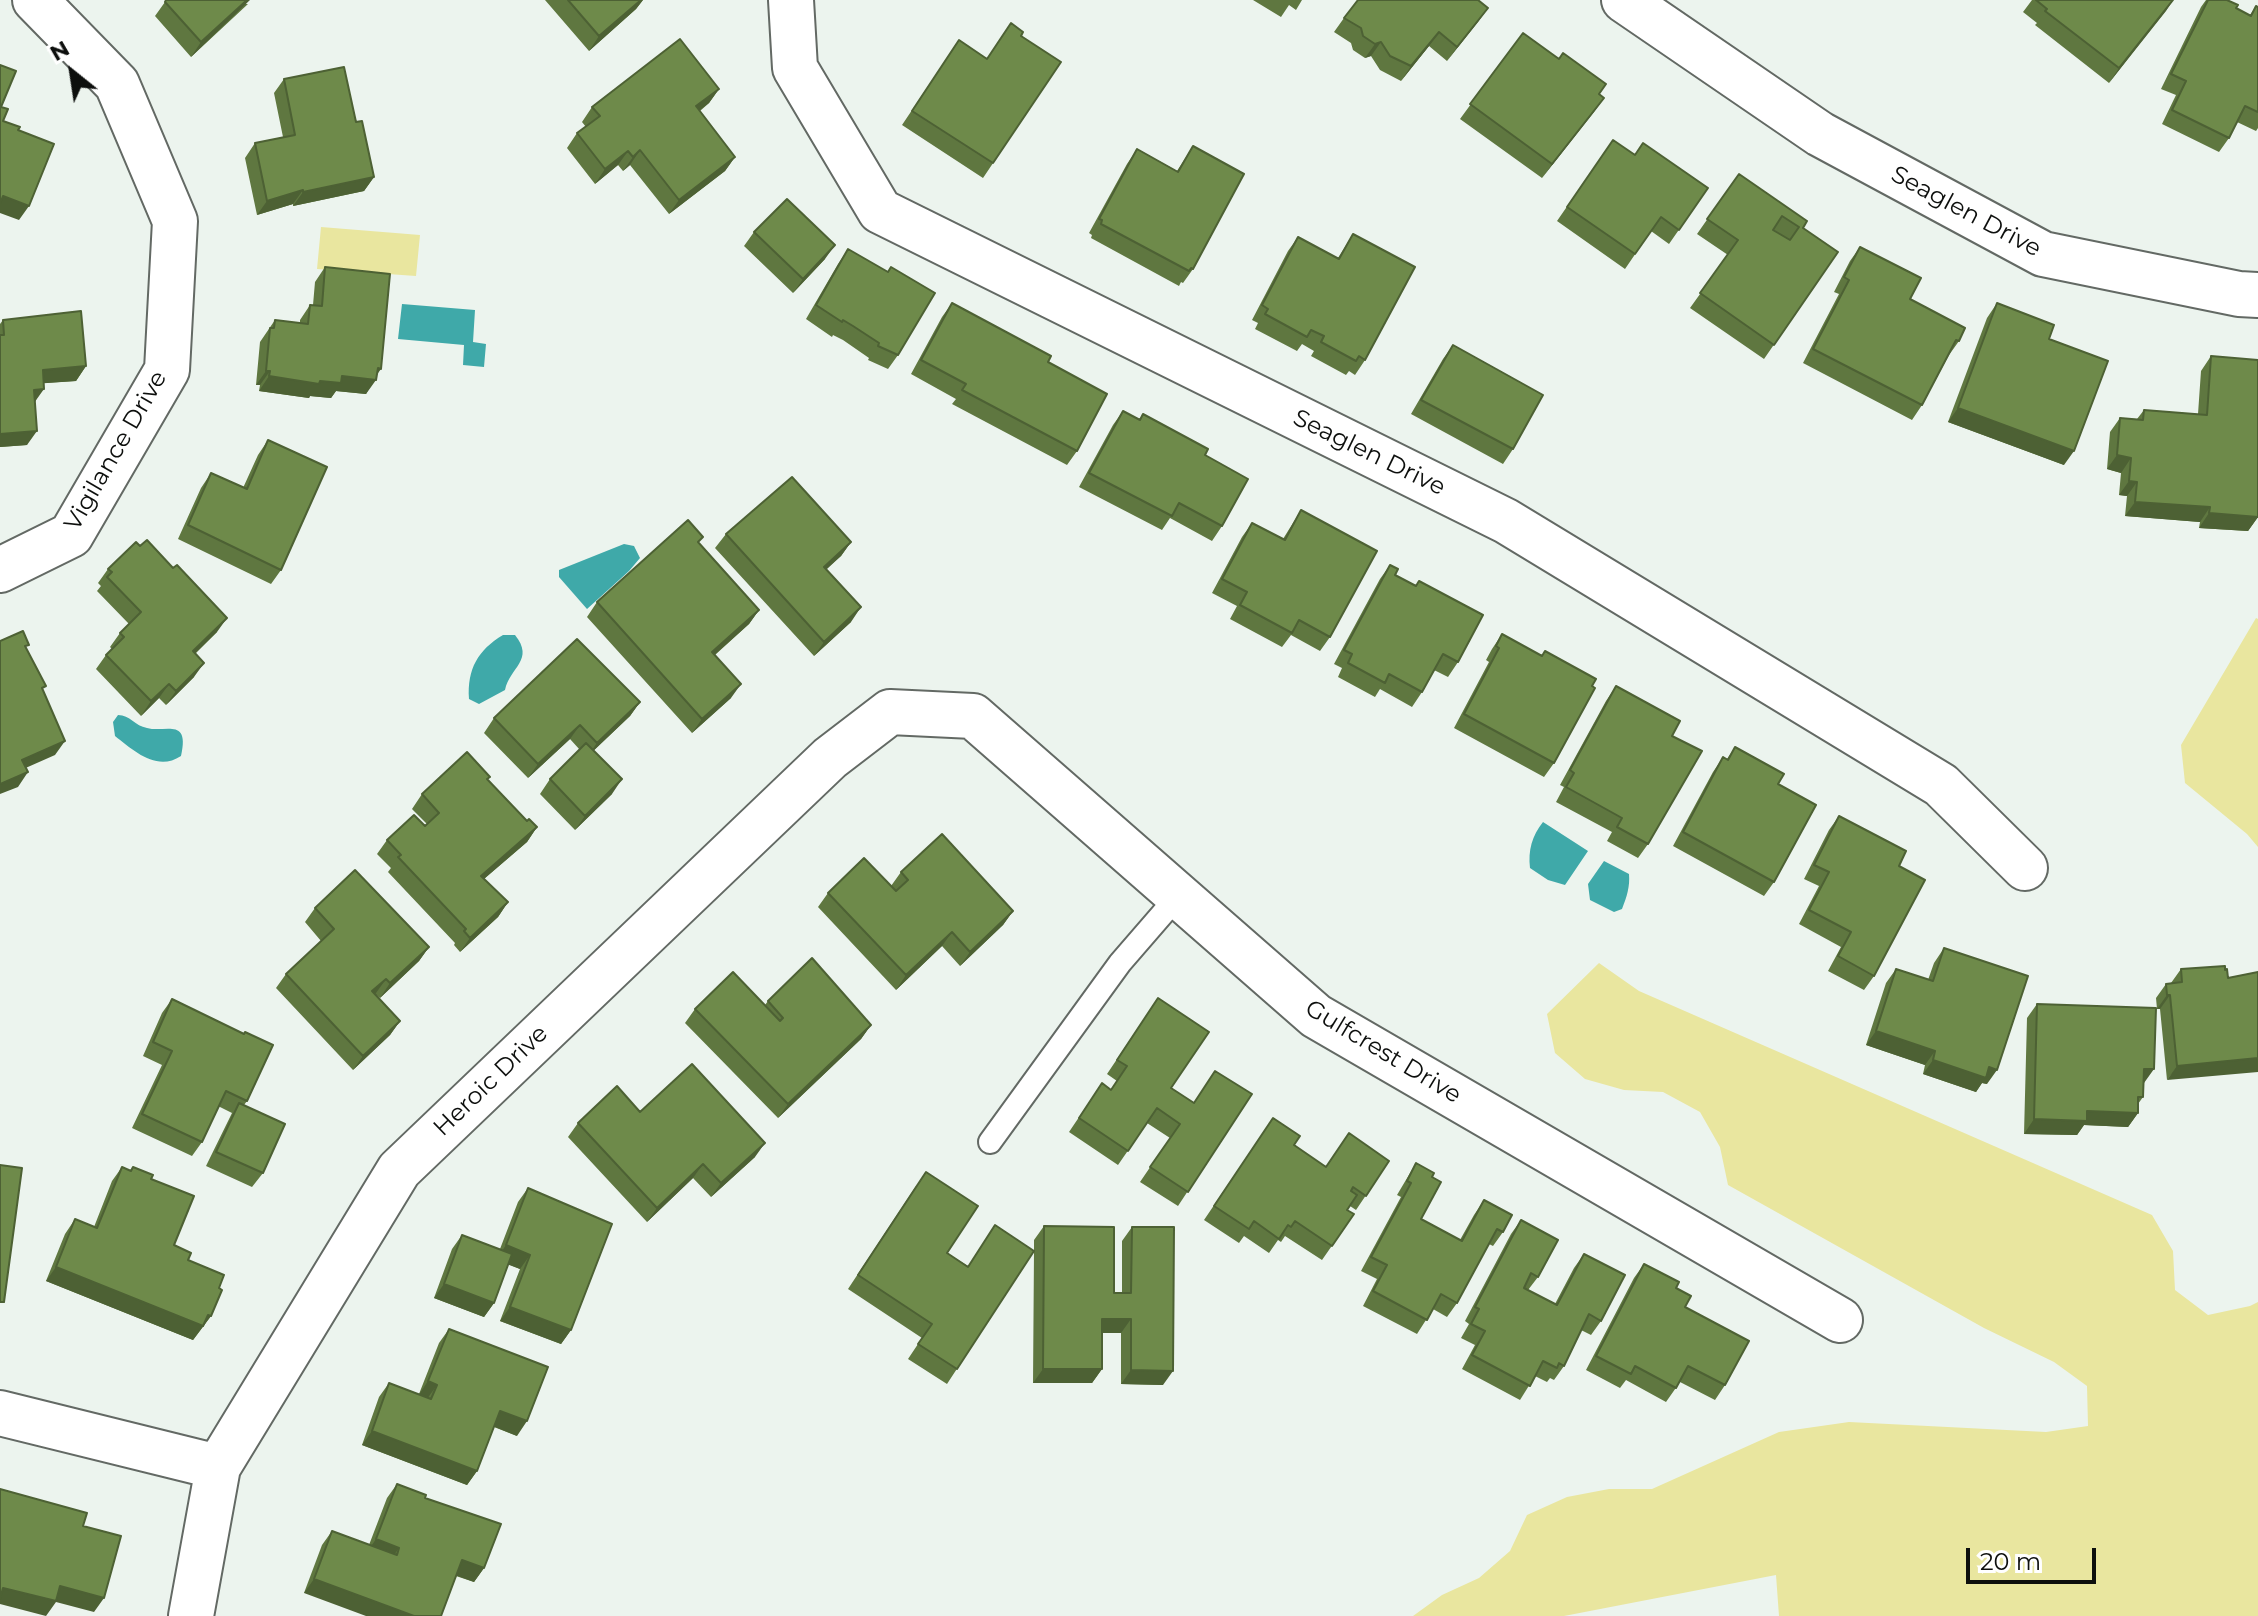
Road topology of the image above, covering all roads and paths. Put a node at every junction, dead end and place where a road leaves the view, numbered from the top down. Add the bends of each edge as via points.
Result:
1 (35, 0) edge
2 (791, 0) edge
3 (1624, 0) edge
4 (2258, 295) edge
5 (0, 570) edge
6 (973, 716) joint
7 (2025, 868) dead end
8 (1178, 896) junction
9 (990, 1142) dead end
10 (1840, 1320) dead end
11 (0, 1413) edge
12 (218, 1467) junction
13 (191, 1616) edge

1 - 5 street, Vigilance Drive via 117,84 175,221 167,370 71,535
2 - 7 street, Seaglen Drive via 795,68 880,211 1506,521 1941,785
3 - 4 street, Seaglen Drive via 1820,134 2043,254
6 - 8 street, Gulfcrest Drive
6 - 12 street, Heroic Drive via 890,712 830,758 399,1170
8 - 9 lane via 1120,963
8 - 10 street, Gulfcrest Drive via 1316,1016
11 - 12 street
12 - 13 street, Heroic Drive

